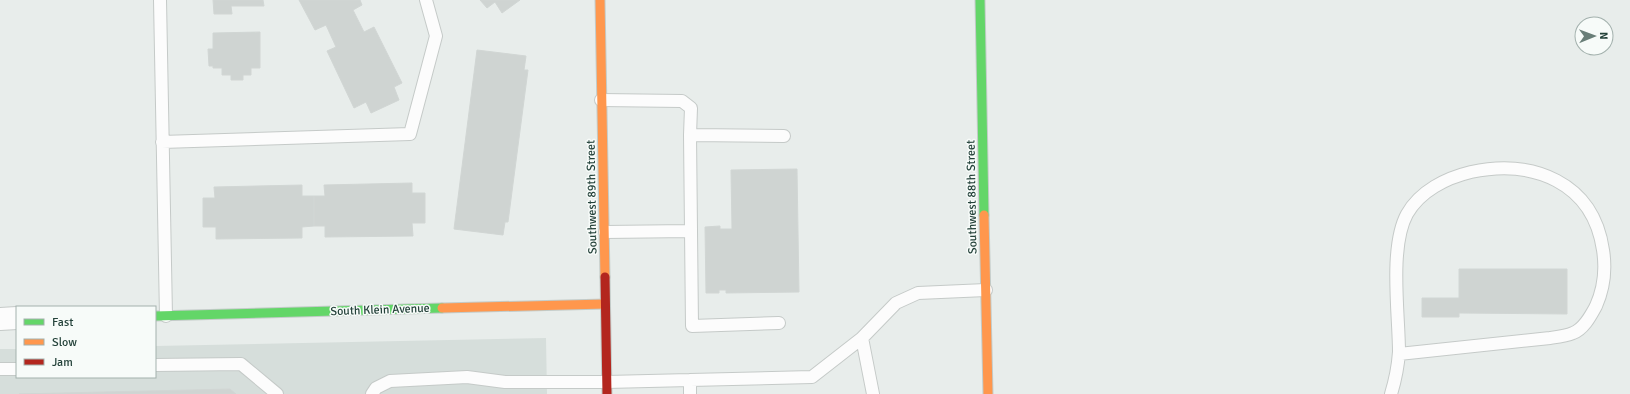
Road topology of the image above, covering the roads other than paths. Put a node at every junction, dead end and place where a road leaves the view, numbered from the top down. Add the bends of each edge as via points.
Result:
1 (160, 0) edge
2 (426, 0) edge
3 (600, 0) edge
4 (980, 0) edge
5 (601, 100) junction
6 (690, 135) junction
7 (784, 136) dead end
8 (162, 142) junction
9 (690, 231) junction
10 (605, 232) junction
11 (986, 290) junction
12 (605, 304) junction
13 (161, 316) edge
14 (16, 318) edge
15 (0, 319) edge
16 (779, 323) dead end
17 (862, 338) junction
18 (1399, 354) junction
19 (156, 365) edge
20 (0, 369) edge
21 (16, 369) edge
22 (690, 380) junction
23 (505, 388) edge
24 (607, 388) edge
25 (277, 394) edge
26 (372, 394) edge
27 (690, 394) edge
28 (873, 394) edge
29 (988, 394) edge
30 (1391, 394) edge

1 - 8 lane
2 - 8 lane via 436,36 410,134
3 - 5 street, Southwest 89th Street
4 - 11 street, Southwest 88th Street
5 - 6 lane via 682,101 691,108
5 - 10 street, Southwest 89th Street
6 - 7 lane
6 - 9 lane
8 - 13 lane
9 - 10 lane
9 - 16 lane via 692,326
10 - 12 street, Southwest 89th Street
11 - 17 lane via 918,293 896,303
11 - 29 street, Southwest 88th Street
12 - 13 street, South Klein Avenue
12 - 24 street, Southwest 89th Street
14 - 15 street
17 - 22 lane via 812,377
17 - 28 lane
18 - 18 lane via 1399,238 1407,214 1429,190 1454,176 1480,170 1529,170 1550,176 1570,188 1588,207 1601,234 1606,268 1600,297 1589,319 1574,333 1550,338
18 - 30 lane
19 - 25 lane via 241,364
20 - 21 lane
22 - 24 lane
22 - 27 lane
23 - 24 lane
23 - 26 lane via 467,377 390,381 376,388

